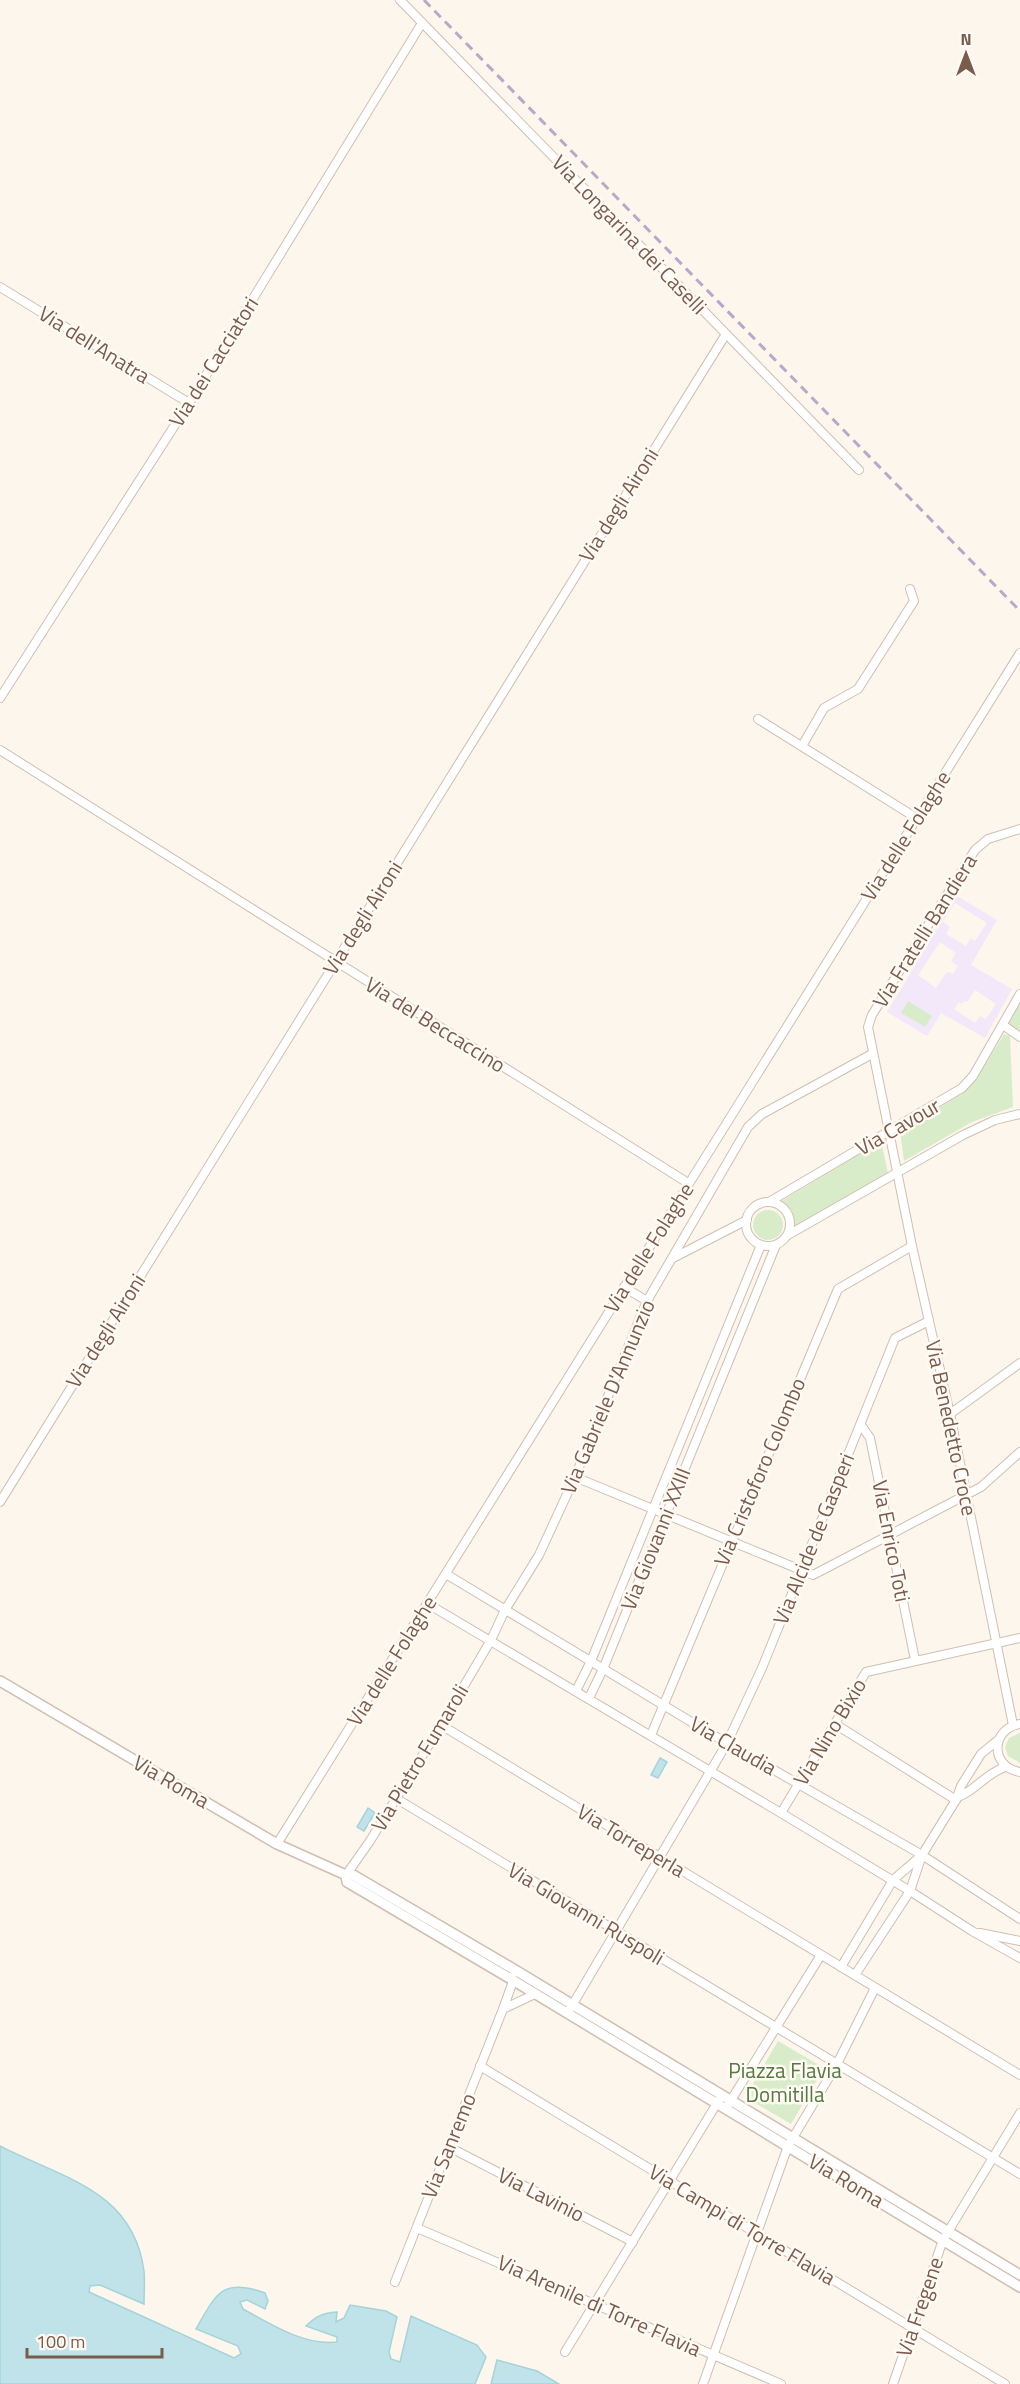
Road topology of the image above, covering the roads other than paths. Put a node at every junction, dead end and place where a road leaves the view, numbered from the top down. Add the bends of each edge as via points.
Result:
1 (400, 0) edge
2 (422, 23) junction
3 (0, 287) edge
4 (726, 334) junction
5 (189, 403) junction
6 (860, 470) dead end
7 (910, 589) dead end
8 (1020, 653) edge
9 (0, 698) edge
10 (758, 719) dead end
11 (802, 746) junction
12 (0, 750) edge
13 (918, 819) junction
14 (1020, 829) edge
15 (335, 963) junction
16 (1020, 994) edge
17 (1003, 1025) junction
18 (1020, 1037) edge
19 (872, 1054) junction
20 (1020, 1114) edge
21 (890, 1131) junction
22 (897, 1173) junction
23 (688, 1183) junction
24 (769, 1203) junction
25 (747, 1220) junction
26 (788, 1235) junction
27 (761, 1245) junction
28 (776, 1245) junction
29 (912, 1246) junction
30 (671, 1259) junction
31 (624, 1287) junction
32 (647, 1301) junction
33 (929, 1321) junction
34 (1020, 1363) edge
35 (709, 1372) junction
36 (722, 1378) junction
37 (950, 1414) junction
38 (861, 1425) junction
39 (1020, 1452) edge
40 (575, 1477) junction
41 (965, 1494) junction
42 (0, 1502) edge
43 (652, 1510) junction
44 (666, 1515) junction
45 (891, 1533) junction
46 (731, 1541) junction
47 (801, 1571) junction
48 (446, 1574) junction
49 (428, 1604) junction
50 (505, 1610) junction
51 (1020, 1638) edge
52 (491, 1640) junction
53 (996, 1643) junction
54 (915, 1660) junction
55 (591, 1661) junction
56 (603, 1669) junction
57 (0, 1681) edge
58 (576, 1691) junction
59 (589, 1698) junction
60 (664, 1705) junction
61 (836, 1724) junction
62 (441, 1725) junction
63 (1017, 1725) edge
64 (651, 1736) junction
65 (998, 1740) junction
66 (727, 1743) junction
67 (1005, 1767) junction
68 (711, 1772) junction
69 (1020, 1772) edge
70 (799, 1784) junction
71 (397, 1799) junction
72 (957, 1799) junction
73 (781, 1813) junction
74 (277, 1844) junction
75 (922, 1855) junction
76 (658, 1858) junction
77 (346, 1875) junction
78 (893, 1880) junction
79 (910, 1891) junction
80 (1020, 1919) edge
81 (614, 1931) junction
82 (972, 1931) junction
83 (1020, 1941) edge
84 (821, 1955) junction
85 (1020, 1958) edge
86 (841, 1967) junction
87 (513, 1974) junction
88 (855, 1975) junction
89 (875, 1988) junction
90 (535, 1994) junction
91 (503, 2009) junction
92 (570, 2009) junction
93 (776, 2028) junction
94 (837, 2064) junction
95 (480, 2066) junction
96 (1020, 2075) edge
97 (719, 2099) junction
98 (728, 2104) junction
99 (1020, 2113) edge
100 (790, 2142) junction
101 (449, 2147) junction
102 (992, 2158) junction
103 (1020, 2174) edge
104 (669, 2180) junction
105 (417, 2228) junction
106 (948, 2230) junction
107 (757, 2235) junction
108 (943, 2240) junction
109 (633, 2242) junction
110 (1020, 2275) edge
111 (395, 2282) dead end
112 (1020, 2287) edge
113 (595, 2304) junction
114 (912, 2328) junction
115 (565, 2352) dead end
116 (713, 2356) junction
117 (703, 2384) edge
118 (781, 2384) edge
119 (893, 2384) edge
120 (1005, 2384) edge

1 - 2 street, Via Longarina dei Caselli
2 - 4 street, Via Longarina dei Caselli
2 - 5 street, Via dei Cacciatori
3 - 5 street, Via dell'Anatra
4 - 6 street, Via Longarina dei Caselli
4 - 15 street, Via degli Aironi
5 - 9 street, Via dei Cacciatori
7 - 11 street via 914,601 858,689 824,708
8 - 13 street, Via delle Folaghe
10 - 11 street
11 - 13 street
12 - 15 street, Via del Beccaccino
13 - 23 street, Via delle Folaghe
14 - 19 street, Via Fratelli Bandiera via 988,839 975,850 870,1020
15 - 23 street, Via del Beccaccino
15 - 42 street, Via degli Aironi
16 - 17 street, Via Cavour
17 - 18 street
17 - 21 street, Via Cavour via 962,1089
19 - 21 street, Via Fratelli Bandiera
19 - 30 street, Via Gabriele D'Annunzio via 753,1121
20 - 22 street via 971,1131
21 - 22 street, Via Benedetto Croce
21 - 24 street, Via Cavour
22 - 26 street
22 - 29 street, Via Benedetto Croce
23 - 31 street, Via delle Folaghe
24 - 25 street via 757,1206
24 - 26 street via 788,1214
25 - 27 street via 748,1233
25 - 30 street
26 - 28 street
27 - 28 street
27 - 35 street, Via Giovanni XXIII
28 - 36 street, Via Giovanni XXIII
29 - 33 street, Via Benedetto Croce
29 - 46 street, Via Cristoforo Colombo via 838,1289
30 - 32 street, Via Gabriele D'Annunzio
31 - 32 street
31 - 48 street, Via delle Folaghe
32 - 40 street, Via Gabriele D'Annunzio
33 - 37 street, Via Benedetto Croce
33 - 38 street, Via Alcide de Gasperi via 895,1338
34 - 37 street
35 - 36 street
35 - 43 street, Via Giovanni XXIII
36 - 44 street, Via Giovanni XXIII
37 - 41 street, Via Benedetto Croce
38 - 45 street, Via Enrico Toti via 870,1438
38 - 47 street, Via Alcide de Gasperi
39 - 41 street via 981,1487
40 - 43 street
40 - 50 street, Via Gabriele D'Annunzio via 539,1555
41 - 45 street
41 - 53 street, Via Benedetto Croce
43 - 44 street
43 - 55 street, Via Giovanni XXIII
44 - 46 street
44 - 56 street, Via Giovanni XXIII
45 - 47 street via 822,1572 813,1575
45 - 54 street, Via Enrico Toti
46 - 47 street
46 - 60 street, Via Cristoforo Colombo
47 - 66 street, Via Alcide de Gasperi
48 - 49 street, Via delle Folaghe
48 - 50 street, Via Claudia
49 - 52 street, Via Claudia
49 - 74 street, Via delle Folaghe
50 - 52 street, Via Gabriele D'Annunzio
50 - 55 street, Via Claudia
51 - 53 street, Via Nino Bixio
52 - 58 street, Via Claudia
52 - 62 street, Via Pietro Fumaroli
53 - 54 street, Via Nino Bixio
53 - 63 street, Via Benedetto Croce
54 - 61 street, Via Nino Bixio via 866,1672
55 - 56 street, Via Claudia
55 - 58 street, Via Giovanni XXIII
56 - 59 street, Via Giovanni XXIII
56 - 60 street, Via Claudia
57 - 74 street, Via Roma
58 - 59 street, Via Claudia
59 - 64 street, Via Claudia
60 - 64 street, Via Cristoforo Colombo
60 - 66 street, Via Claudia
61 - 70 street, Via Nino Bixio
61 - 72 street
62 - 71 street, Via Pietro Fumaroli
62 - 76 street, Via Torreperla
63 - 65 street via 1006,1729
64 - 68 street, Via Claudia
65 - 67 street via 997,1755
65 - 72 street via 981,1754
66 - 68 street, Via Alcide de Gasperi
66 - 70 street, Via Claudia
67 - 69 street
67 - 72 street via 987,1775
68 - 73 street, Via Claudia
68 - 76 street, Via Alcide de Gasperi
70 - 73 street, Via Nino Bixio
70 - 75 street, Via Claudia
71 - 77 street, Via Pietro Fumaroli
71 - 81 street, Via Giovanni Ruspoli
72 - 75 street
73 - 78 street, Via Claudia
74 - 77 street, Via Roma
75 - 78 street
75 - 79 street
75 - 80 street, Via Claudia
76 - 81 street, Via Alcide de Gasperi
76 - 84 street, Via Torreperla
77 - 87 street, Via Roma via 347,1882
78 - 79 street, Via Claudia
78 - 86 street
79 - 82 street, Via Claudia
79 - 88 street
81 - 92 street, Via Alcide de Gasperi
81 - 93 street, Via Giovanni Ruspoli
82 - 83 street, Via Claudia
82 - 85 street, Via Claudia
84 - 86 street, Via Torreperla
84 - 93 street
86 - 88 street, Via Torreperla
87 - 90 street, Via Roma
87 - 91 street, Via Sanremo
87 - 92 street, Via Roma
88 - 89 street, Via Torreperla
89 - 94 street
89 - 96 street
90 - 91 street
90 - 92 street, Via Roma
91 - 95 street, Via Sanremo
92 - 97 street, Via Roma
93 - 94 street
93 - 98 street
94 - 100 street
94 - 102 street
95 - 101 street, Via Sanremo
95 - 104 street, Via Campi di Torre Flavia
97 - 98 street, Via Roma
97 - 104 street
98 - 100 street, Via Roma
99 - 102 street, Via Fregene
100 - 106 street, Via Roma
100 - 107 street
100 - 108 street, Via Roma
101 - 105 street, Via Sanremo
101 - 109 street, Via Lavinio
102 - 103 street
102 - 106 street, Via Fregene
104 - 107 street, Via Campi di Torre Flavia
104 - 109 street
105 - 111 street, Via Sanremo
105 - 113 street, Via Arenile di Torre Flavia
106 - 108 street, Via Fregene
106 - 110 street, Via Roma
107 - 114 street, Via Campi di Torre Flavia
107 - 116 street
108 - 112 street, Via Roma
108 - 114 street, Via Fregene
109 - 113 street
113 - 115 street
113 - 116 street, Via Arenile di Torre Flavia
114 - 119 street, Via Fregene
114 - 120 street, Via Campi di Torre Flavia
116 - 117 street
116 - 118 street, Via Arenile di Torre Flavia

